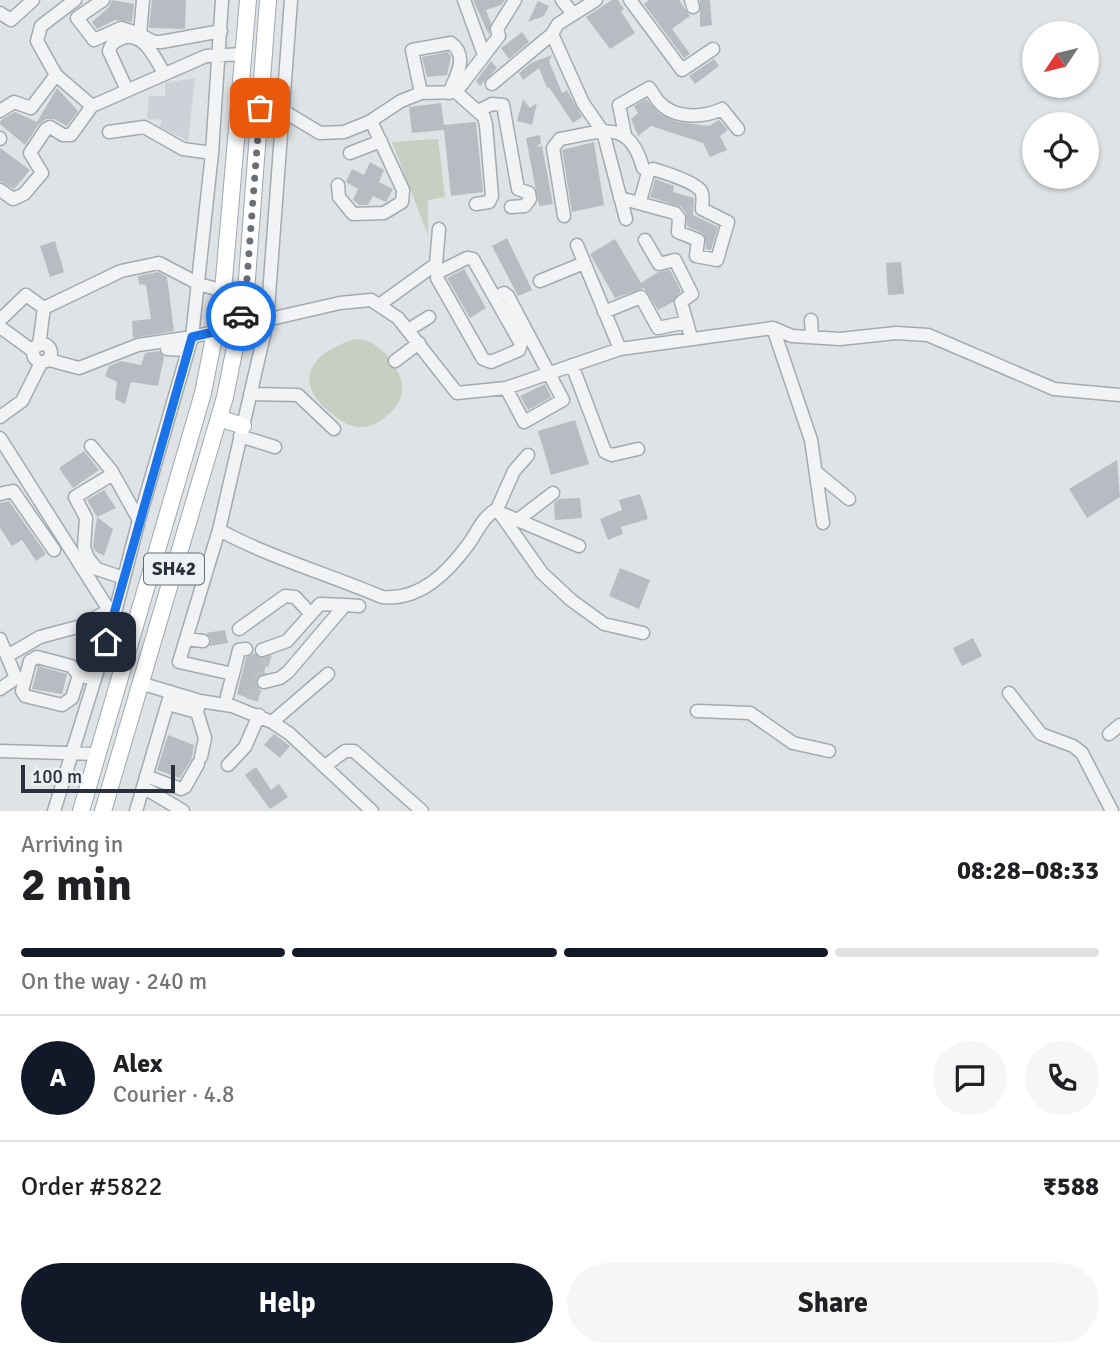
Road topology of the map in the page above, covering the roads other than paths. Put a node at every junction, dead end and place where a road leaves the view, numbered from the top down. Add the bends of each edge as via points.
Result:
1 (33, 0) edge
2 (75, 0) edge
3 (103, 0) edge
4 (143, 0) edge
5 (222, 0) edge
6 (248, 0) edge
7 (268, 0) edge
8 (291, 0) edge
9 (464, 0) edge
10 (562, 0) edge
11 (596, 0) edge
12 (631, 0) edge
13 (516, 4) edge
14 (0, 13) edge
15 (573, 14) junction
16 (222, 31) junction
17 (140, 34) junction
18 (552, 34) junction
19 (713, 49) dead end
20 (219, 54) junction
21 (244, 54) junction
22 (484, 55) junction
23 (164, 74) junction
24 (56, 75) junction
25 (492, 84) dead end
26 (127, 90) junction
27 (453, 92) junction
28 (421, 93) junction
29 (92, 106) junction
30 (260, 108) junction
31 (0, 111) edge
32 (478, 111) junction
33 (285, 112) junction
34 (371, 121) junction
35 (738, 129) dead end
36 (109, 132) dead end
37 (603, 132) junction
38 (625, 135) junction
39 (381, 141) junction
40 (212, 153) junction
41 (351, 153) dead end
42 (642, 168) dead end
43 (338, 185) dead end
44 (0, 190) edge
45 (621, 198) junction
46 (640, 201) junction
47 (476, 204) dead end
48 (511, 206) dead end
49 (564, 216) dead end
50 (626, 219) dead end
51 (439, 229) dead end
52 (645, 240) dead end
53 (577, 245) dead end
54 (584, 263) junction
55 (540, 281) dead end
56 (199, 284) junction
57 (223, 291) junction
58 (495, 298) junction
59 (379, 305) junction
60 (44, 308) junction
61 (604, 312) junction
62 (429, 317) dead end
63 (0, 320) edge
64 (811, 320) dead end
65 (267, 322) junction
66 (687, 322) junction
67 (239, 326) junction
68 (0, 327) edge
69 (773, 328) junction
70 (408, 330) junction
71 (216, 332) junction
72 (691, 337) junction
73 (812, 337) junction
74 (419, 343) junction
75 (190, 344) junction
76 (36, 348) junction
77 (167, 349) dead end
78 (620, 349) junction
79 (45, 361) junction
80 (395, 361) dead end
81 (572, 365) junction
82 (550, 373) junction
83 (506, 388) junction
84 (250, 394) junction
85 (1120, 395) edge
86 (0, 417) edge
87 (219, 418) junction
88 (334, 429) dead end
89 (242, 431) junction
90 (0, 438) edge
91 (91, 446) dead end
92 (275, 447) dead end
93 (638, 450) dead end
94 (528, 455) dead end
95 (816, 472) junction
96 (113, 474) junction
97 (553, 493) dead end
98 (0, 494) edge
99 (849, 499) dead end
100 (45, 510) junction
101 (500, 512) junction
102 (33, 519) junction
103 (519, 519) junction
104 (139, 520) junction
105 (823, 523) dead end
106 (219, 530) junction
107 (579, 546) dead end
108 (54, 550) dead end
109 (124, 578) junction
110 (345, 605) junction
111 (359, 606) dead end
112 (108, 610) junction
113 (310, 613) junction
114 (112, 624) junction
115 (239, 629) dead end
116 (134, 632) junction
117 (643, 633) dead end
118 (0, 639) edge
119 (186, 639) junction
120 (203, 641) dead end
121 (246, 649) dead end
122 (265, 651) tunnel mouth
123 (7, 656) junction
124 (233, 674) junction
125 (328, 674) dead end
126 (79, 675) junction
127 (93, 679) junction
128 (264, 682) dead end
129 (140, 683) junction
130 (0, 689) edge
131 (74, 692) junction
132 (1009, 693) dead end
133 (88, 695) junction
134 (227, 696) dead end
135 (169, 698) junction
136 (199, 706) junction
137 (253, 709) junction
138 (697, 711) dead end
139 (272, 722) junction
140 (0, 751) edge
141 (829, 751) dead end
142 (72, 754) junction
143 (98, 754) junction
144 (228, 765) dead end
145 (325, 766) junction
146 (144, 782) junction
147 (54, 811) edge
148 (81, 811) edge
149 (103, 811) edge
150 (136, 811) edge
151 (183, 811) edge
152 (372, 811) edge
153 (422, 811) edge
154 (1112, 811) edge

1 - 14 street via 11,20
2 - 24 street via 38,33 37,41
3 - 17 street via 77,18 91,37 99,39 121,28
4 - 17 street
5 - 16 street
6 - 21 main road, SH42
7 - 30 main road, SH42
8 - 33 street
9 - 22 street
10 - 15 street
11 - 15 street
12 - 19 street via 681,70
13 - 22 street
15 - 18 street
16 - 17 street via 154,42
16 - 20 street
18 - 25 street
18 - 37 street via 583,103
20 - 21 street
20 - 23 street
20 - 40 street
21 - 57 main road, SH42
22 - 27 street
23 - 26 street
23 - 26 street via 142,41 124,37 109,51
24 - 29 street
24 - 31 street via 31,108 14,102
26 - 29 street
27 - 28 street
27 - 28 street via 461,62 451,43 412,50
27 - 32 street
28 - 34 street
29 - 44 street via 71,135 50,127 46,130 30,153 41,173 24,194 13,199
30 - 33 street
30 - 67 main road, SH42 via 246,292
32 - 47 street via 486,125 497,181 489,202
32 - 48 street via 492,104 503,105 517,189 529,193 530,199 525,206
33 - 34 street via 320,133 344,132
33 - 65 street
34 - 39 street
35 - 38 street via 722,109 704,116 679,114 657,101 649,88 619,104
36 - 40 street via 144,127 178,147
37 - 38 street
37 - 45 street
37 - 49 street via 555,143
38 - 42 street via 637,146
39 - 41 street
39 - 43 street via 403,190 402,202 384,213 353,214 339,197
40 - 56 street
45 - 46 street
45 - 50 street
46 - 46 street via 675,213 678,232 698,240 696,256 717,261 728,222 702,209 703,196 697,187 653,169
51 - 59 street via 436,264
52 - 66 street via 659,264 676,261 692,294 681,302
53 - 54 street
54 - 55 street
54 - 61 street
56 - 57 street
56 - 60 street via 159,263 136,265
56 - 75 street
57 - 71 main road, SH42
58 - 58 street via 471,257 437,275 486,362 521,347
58 - 82 street via 504,293 508,296
59 - 65 street via 371,300 340,303
59 - 70 street
60 - 63 street via 26,295
60 - 76 street
61 - 66 street via 641,297 658,328
61 - 78 street
62 - 70 street
64 - 73 street
65 - 67 street
65 - 84 street
66 - 72 street
67 - 71 street
67 - 87 main road, SH42
68 - 76 street
69 - 72 street
69 - 73 street via 792,336
69 - 95 street via 811,440
70 - 74 street
71 - 75 street
71 - 116 main road, SH42 via 203,393
72 - 78 street
73 - 85 street via 850,340 896,333 928,335 1054,389
74 - 80 street
74 - 83 street via 457,393
75 - 77 street
75 - 79 street via 137,351 79,368
75 - 104 street
76 - 79 street via 50,349
78 - 81 street
79 - 86 street via 22,401
81 - 82 street
81 - 93 street via 604,452
82 - 83 street
82 - 83 street via 563,400 526,422
84 - 88 street via 298,395
84 - 89 street
87 - 89 main road
87 - 129 main road, SH42
89 - 92 street
89 - 106 street
90 - 100 street
91 - 96 street
94 - 101 street via 514,471
95 - 99 street
95 - 105 street
96 - 104 street
96 - 109 street via 75,497 86,518 88,558 97,569
97 - 103 street
98 - 102 street via 13,491
100 - 102 street
100 - 112 street
101 - 103 street
101 - 106 street via 489,513 468,545 429,586 394,598 289,562
101 - 117 street via 541,573 571,600 604,624
102 - 108 street
103 - 107 street
104 - 109 street
106 - 119 street
109 - 114 street
110 - 111 street
110 - 113 street via 320,604
110 - 128 street via 288,672
112 - 114 street
112 - 123 street via 81,626 40,637
113 - 115 street via 295,597 285,596
113 - 122 street via 287,641
114 - 116 street
114 - 127 street
116 - 143 main road, SH42
118 - 123 street
119 - 120 street
119 - 124 street via 179,662
121 - 124 street via 239,650
123 - 130 street via 16,678
124 - 134 street
125 - 139 street
126 - 127 street
126 - 131 street
126 - 131 street via 71,666 33,658 22,691 25,696 59,705 70,701
127 - 133 street
129 - 135 street
129 - 149 main road, SH42
131 - 133 street
132 - 154 street via 1041,734 1082,753
133 - 142 street
135 - 136 street
135 - 146 street
136 - 137 street
136 - 146 street via 205,738 200,761 185,787
137 - 139 street
137 - 144 street via 245,747
138 - 141 street via 750,713 793,743
139 - 145 street
140 - 142 street
142 - 143 street
142 - 147 street
143 - 148 main road, SH42
145 - 152 street
145 - 153 street via 345,751 354,751
146 - 150 street
146 - 151 street

